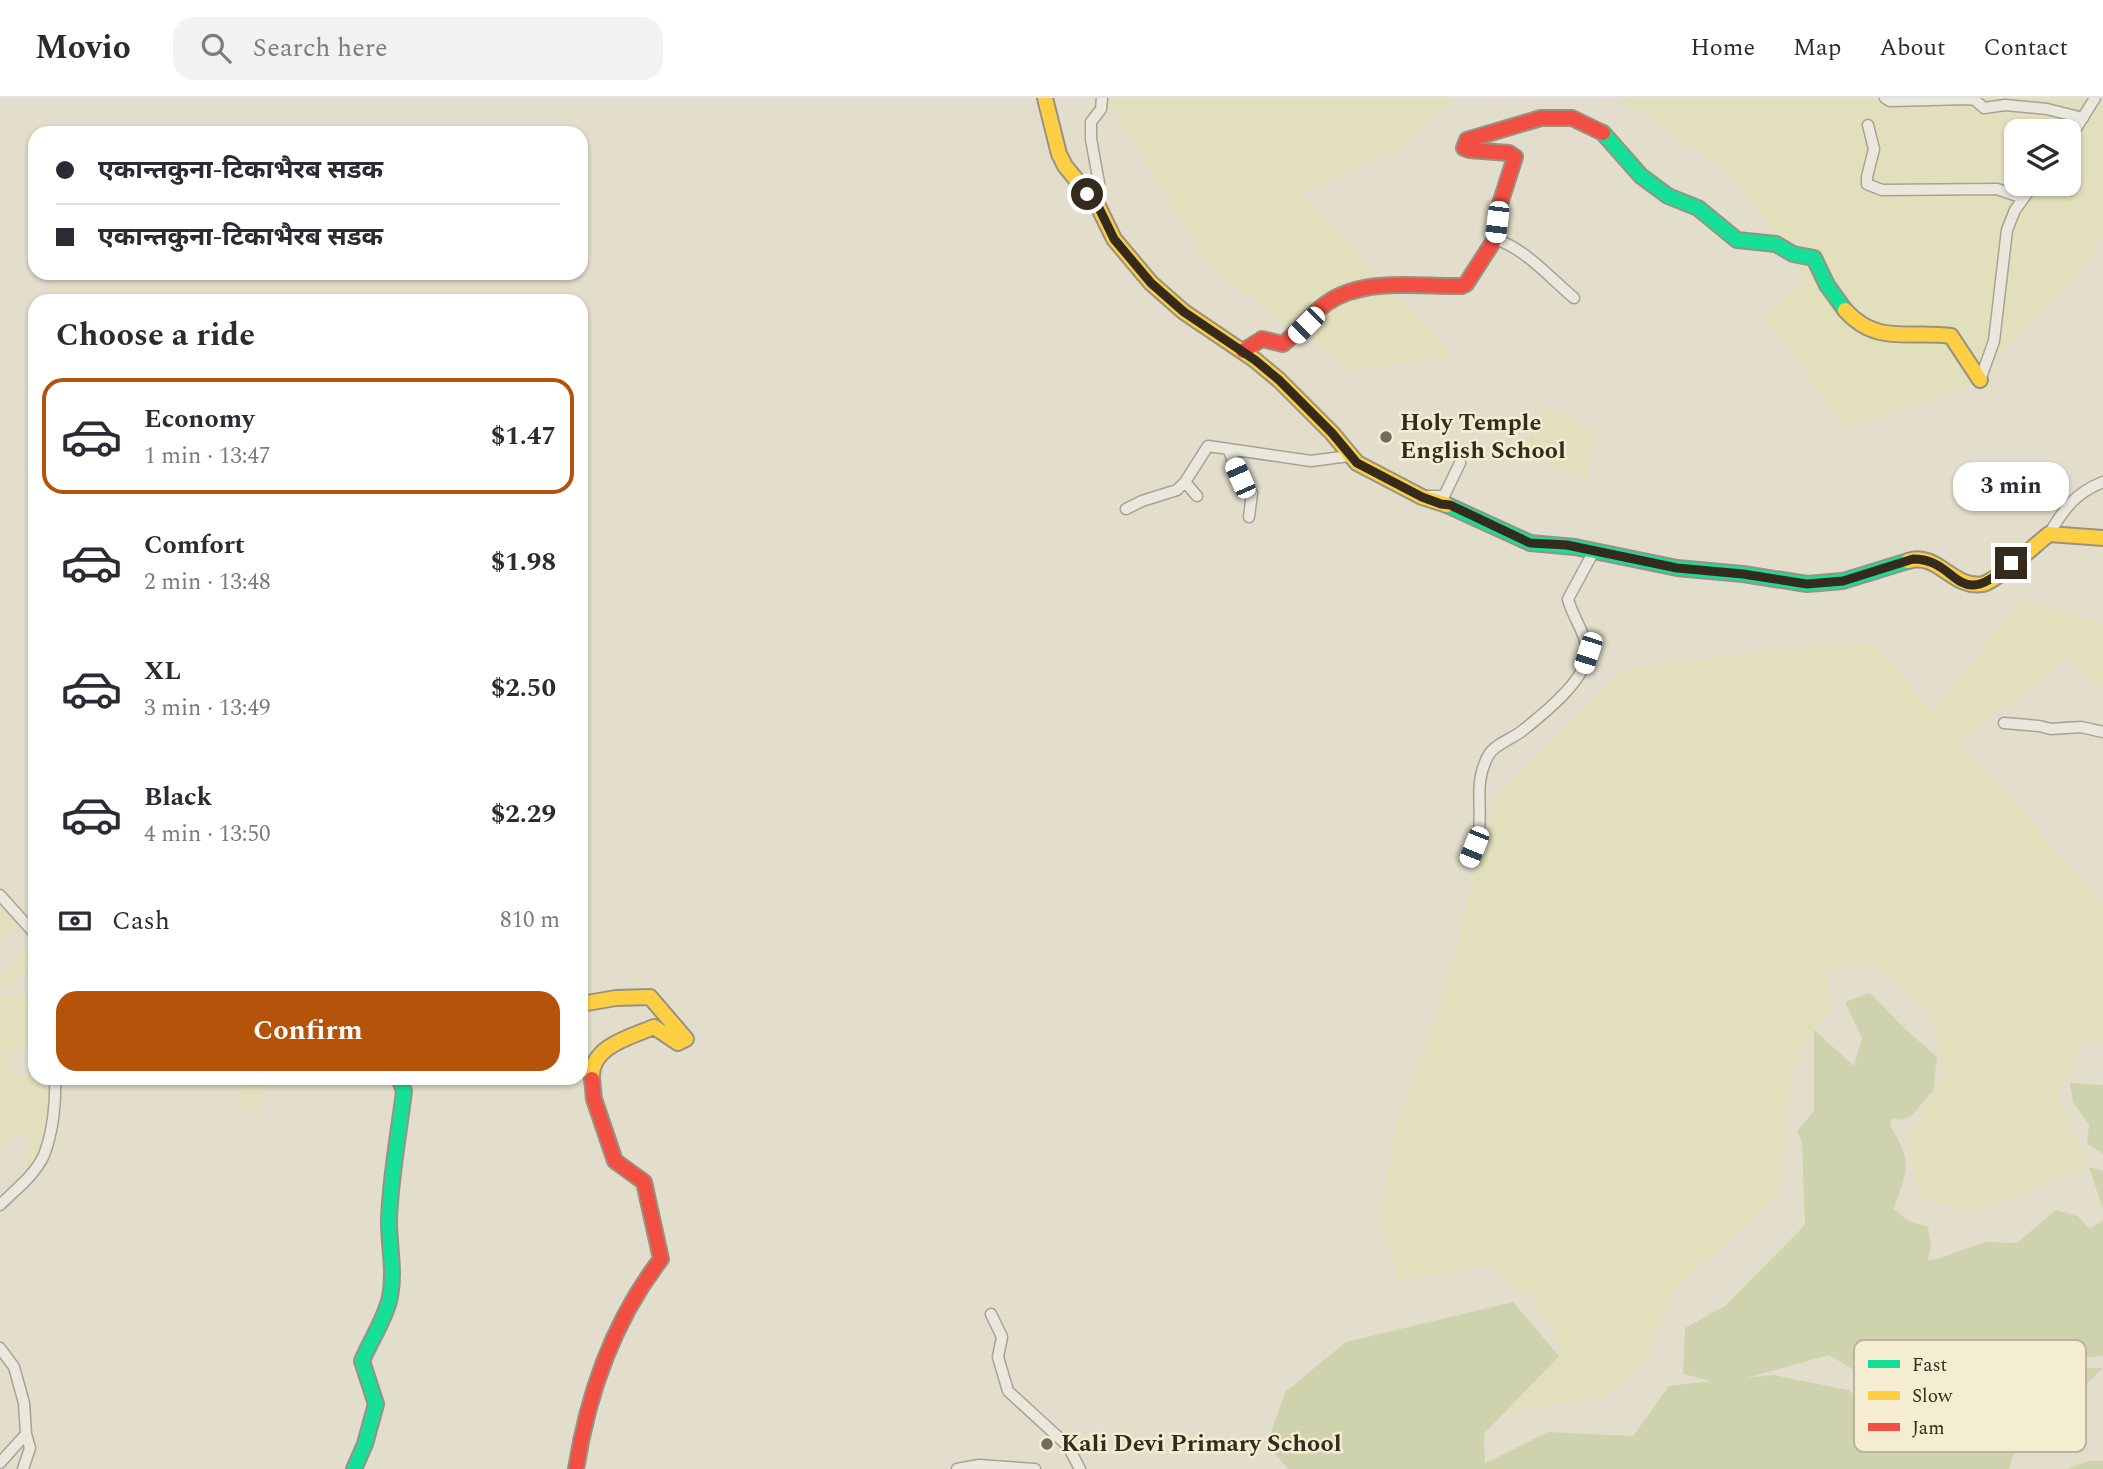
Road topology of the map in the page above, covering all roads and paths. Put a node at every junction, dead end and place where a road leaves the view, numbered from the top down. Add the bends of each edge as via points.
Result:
1 (1045, 98) edge
2 (1102, 98) edge
3 (1885, 98) edge
4 (2095, 98) edge
5 (2083, 118) junction
6 (2081, 121) edge
7 (1868, 125) dead end
8 (2023, 198) joint
9 (1098, 206) junction
10 (1495, 239) junction
11 (1574, 298) dead end
12 (1243, 351) junction
13 (1980, 380) joint
14 (1229, 451) junction
15 (1349, 456) junction
16 (1460, 463) dead end
17 (1185, 482) junction
18 (2103, 482) edge
19 (1196, 496) dead end
20 (1422, 497) junction
21 (1126, 509) dead end
22 (1249, 517) dead end
23 (2049, 534) junction
24 (2103, 538) edge
25 (1594, 551) junction
26 (2004, 723) dead end
27 (2103, 732) edge
28 (1468, 860) dead end
29 (0, 895) edge
30 (28, 926) edge
31 (588, 1003) edge
32 (55, 1085) edge
33 (402, 1085) edge
34 (0, 1205) edge
35 (990, 1314) dead end
36 (0, 1348) edge
37 (26, 1434) junction
38 (0, 1463) edge
39 (23, 1469) edge
40 (354, 1469) edge
41 (576, 1469) edge
42 (957, 1469) edge
43 (1035, 1469) edge
44 (1080, 1469) edge

1 - 9 street via 1059,154
2 - 9 street via 1101,109 1091,122
3 - 5 street via 1890,102 1968,99 1984,108 2047,109
4 - 5 street
5 - 6 street
7 - 8 street via 1874,149 1867,177 1871,186 1882,190 1997,189
8 - 13 street via 2007,230 1994,341
9 - 12 street via 1114,239 1151,283 1184,312
10 - 11 street via 1521,252
10 - 12 street via 1462,286 1352,290 1330,300 1283,344 1262,339
10 - 13 street via 1515,157 1469,150 1464,148 1467,140 1541,118 1572,118 1605,134 1641,176 1668,196 1698,208 1737,240 1776,244 1793,254 1814,258 1832,294 1861,326 1895,335 1951,336
12 - 15 street via 1279,380
14 - 15 street via 1311,461
14 - 17 street via 1208,446
14 - 22 street via 1252,493
15 - 20 street
16 - 20 street via 1444,496
17 - 19 street
17 - 21 street via 1174,492
18 - 23 street via 2081,492
20 - 25 street via 1450,505 1530,543
23 - 24 street
23 - 25 street via 1988,582 1975,584 1959,581 1926,559 1843,581 1807,584 1677,568
25 - 28 street via 1568,599 1588,653 1580,675 1521,733 1489,752 1478,779 1479,833
26 - 27 street
29 - 30 street
31 - 41 street via 650,997 686,1039 678,1043 654,1027 605,1048 592,1070 594,1100 615,1161 644,1182 661,1259 633,1297 601,1371
32 - 34 street via 43,1156
33 - 40 street via 388,1220 390,1296 362,1361 376,1404
35 - 44 street via 1002,1337 998,1357 1008,1391 1068,1446
36 - 37 street via 19,1381
37 - 38 street
37 - 39 street via 30,1448
42 - 43 street via 979,1465

